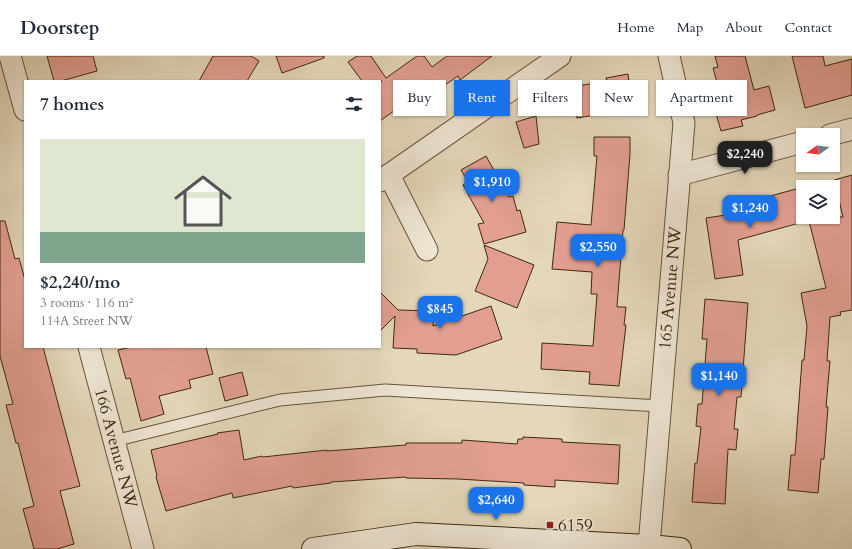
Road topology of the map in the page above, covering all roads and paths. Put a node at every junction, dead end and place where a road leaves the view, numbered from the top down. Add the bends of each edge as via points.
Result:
1 (10, 56) edge
2 (560, 56) edge
3 (669, 56) edge
4 (24, 106) edge
5 (852, 129) edge
6 (840, 132) edge
7 (796, 144) edge
8 (679, 175) junction
9 (385, 178) edge
10 (427, 250) dead end
11 (89, 348) edge
12 (660, 406) junction
13 (114, 441) junction
14 (649, 546) junction
15 (144, 549) edge
16 (312, 549) edge
17 (680, 549) edge

1 - 4 street
2 - 9 street
3 - 8 street, 165 Avenue NW via 684,123
5 - 6 street
7 - 8 street
8 - 12 street, 165 Avenue NW
9 - 10 street
11 - 13 street, 166 Avenue NW
12 - 13 lane via 385,390 280,400
12 - 14 street, 165 Avenue NW
13 - 15 street, 166 Avenue NW
14 - 16 street via 416,534
14 - 17 street

